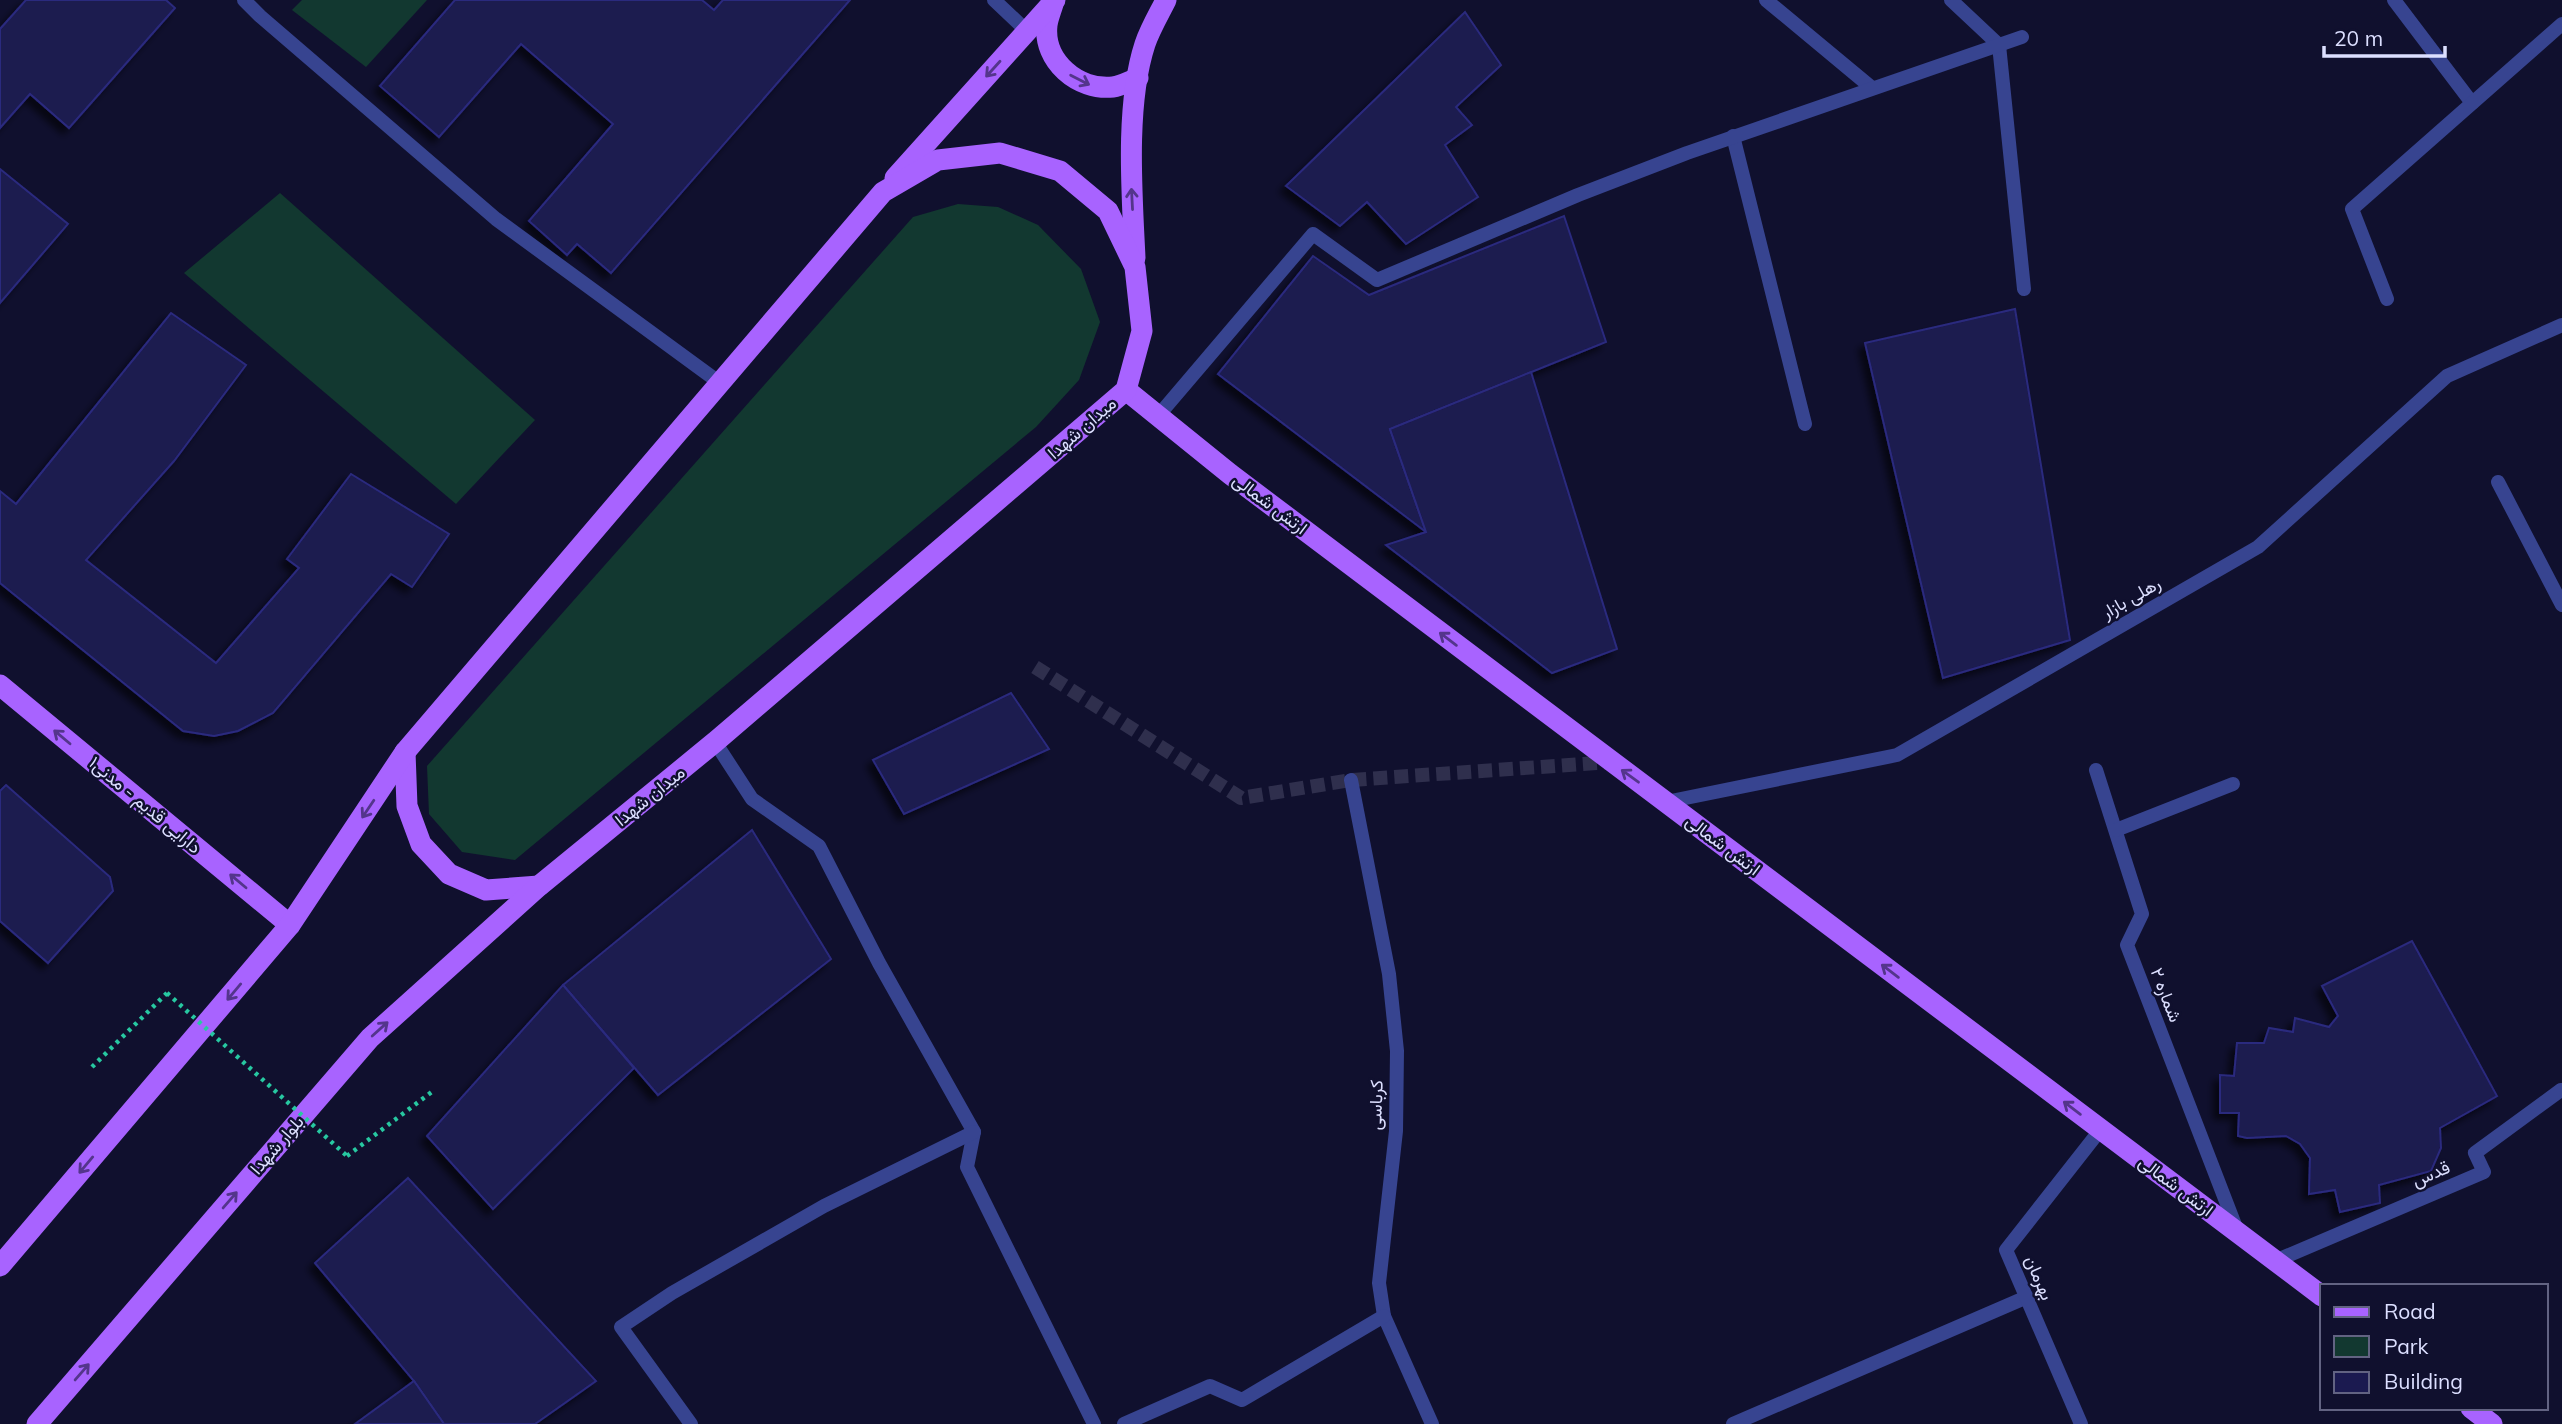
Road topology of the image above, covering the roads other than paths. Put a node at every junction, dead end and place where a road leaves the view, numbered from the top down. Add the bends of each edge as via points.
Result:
1 (244, 0) edge
2 (994, 0) edge
3 (1166, 0) edge
4 (1766, 0) edge
5 (1951, 0) edge
6 (2395, 0) edge
7 (1054, 1) edge
8 (2562, 24) edge
9 (1027, 32) junction
10 (2022, 37) dead end
11 (1999, 45) junction
12 (1138, 78) junction
13 (1872, 88) junction
14 (2472, 103) junction
15 (1733, 136) junction
16 (883, 192) junction
17 (1135, 267) junction
18 (2024, 289) dead end
19 (2387, 299) dead end
20 (2562, 325) edge
21 (720, 383) junction
22 (1126, 390) junction
23 (1158, 416) junction
24 (1805, 424) dead end
25 (2498, 482) dead end
26 (2562, 605) edge
27 (0, 685) edge
28 (715, 742) junction
29 (405, 752) junction
30 (2096, 770) dead end
31 (1351, 780) dead end
32 (2233, 784) dead end
33 (1666, 802) junction
34 (2116, 831) junction
35 (539, 886) junction
36 (290, 925) junction
37 (2561, 1090) edge
38 (2101, 1129) junction
39 (974, 1132) junction
40 (2237, 1232) junction
41 (2276, 1261) junction
42 (0, 1266) edge
43 (2320, 1294) edge
44 (2027, 1297) junction
45 (1384, 1316) junction
46 (2474, 1410) edge
47 (37, 1424) edge
48 (691, 1424) edge
49 (1094, 1424) edge
50 (1124, 1424) edge
51 (1432, 1424) edge
52 (1733, 1424) edge
53 (2081, 1424) edge
54 (2492, 1424) edge

1 - 21 street via 496,219
2 - 9 street
3 - 12 main road via 1145,44
4 - 13 street
5 - 11 street
6 - 14 street
7 - 9 main road
7 -> 12 main road via 1046,27 1051,52 1066,73 1088,86 1114,87
8 - 14 street
9 -> 16 main road
10 - 11 street
11 - 13 street
11 - 18 street
17 -> 12 main road via 1131,177
13 - 15 street
14 - 19 street via 2352,209
15 - 23 street via 1377,280 1313,234
15 - 24 street
16 - 17 main road, میدان شهدا via 937,160 1000,153 1059,171 1108,211
16 - 21 main road, میدان شهدا
17 - 22 main road, میدان شهدا via 1142,331
20 - 33 street, رهلی بازار via 2447,376 2258,547 1897,755
21 - 29 main road, میدان شهدا
22 - 23 main road, ارتش شمالی
22 - 28 main road, میدان شهدا
33 -> 23 main road, ارتش شمالی
25 - 26 street
36 -> 27 main road, دارایی قدیم - مدنی۱
28 - 35 main road, میدان شهدا
28 - 39 street via 752,799 819,846
29 - 35 main road via 407,806 421,844 449,874 486,890
29 -> 36 main road
30 - 34 street, شماره ۲
31 - 45 street, کرباسی via 1390,974 1397,1051 1396,1131 1379,1283
32 - 34 street
38 -> 33 main road, ارتش شمالی
34 - 40 street, شماره ۲ via 2142,914 2127,945
47 -> 35 main road, بلوار شهدا via 370,1038
36 -> 42 main road
37 - 41 street, قدس via 2475,1153 2484,1172
38 - 40 main road, ارتش شمالی
38 - 44 street, بهرمان via 2006,1250
39 - 48 street via 824,1206 621,1327
39 - 49 street via 967,1167
40 - 41 main road, ارتش شمالی
41 - 43 main road, ارتش شمالی
44 - 52 street
44 - 53 street, بهرمان
45 - 50 street via 1242,1400 1209,1386
45 - 51 street, کرباسی
46 - 54 main road

